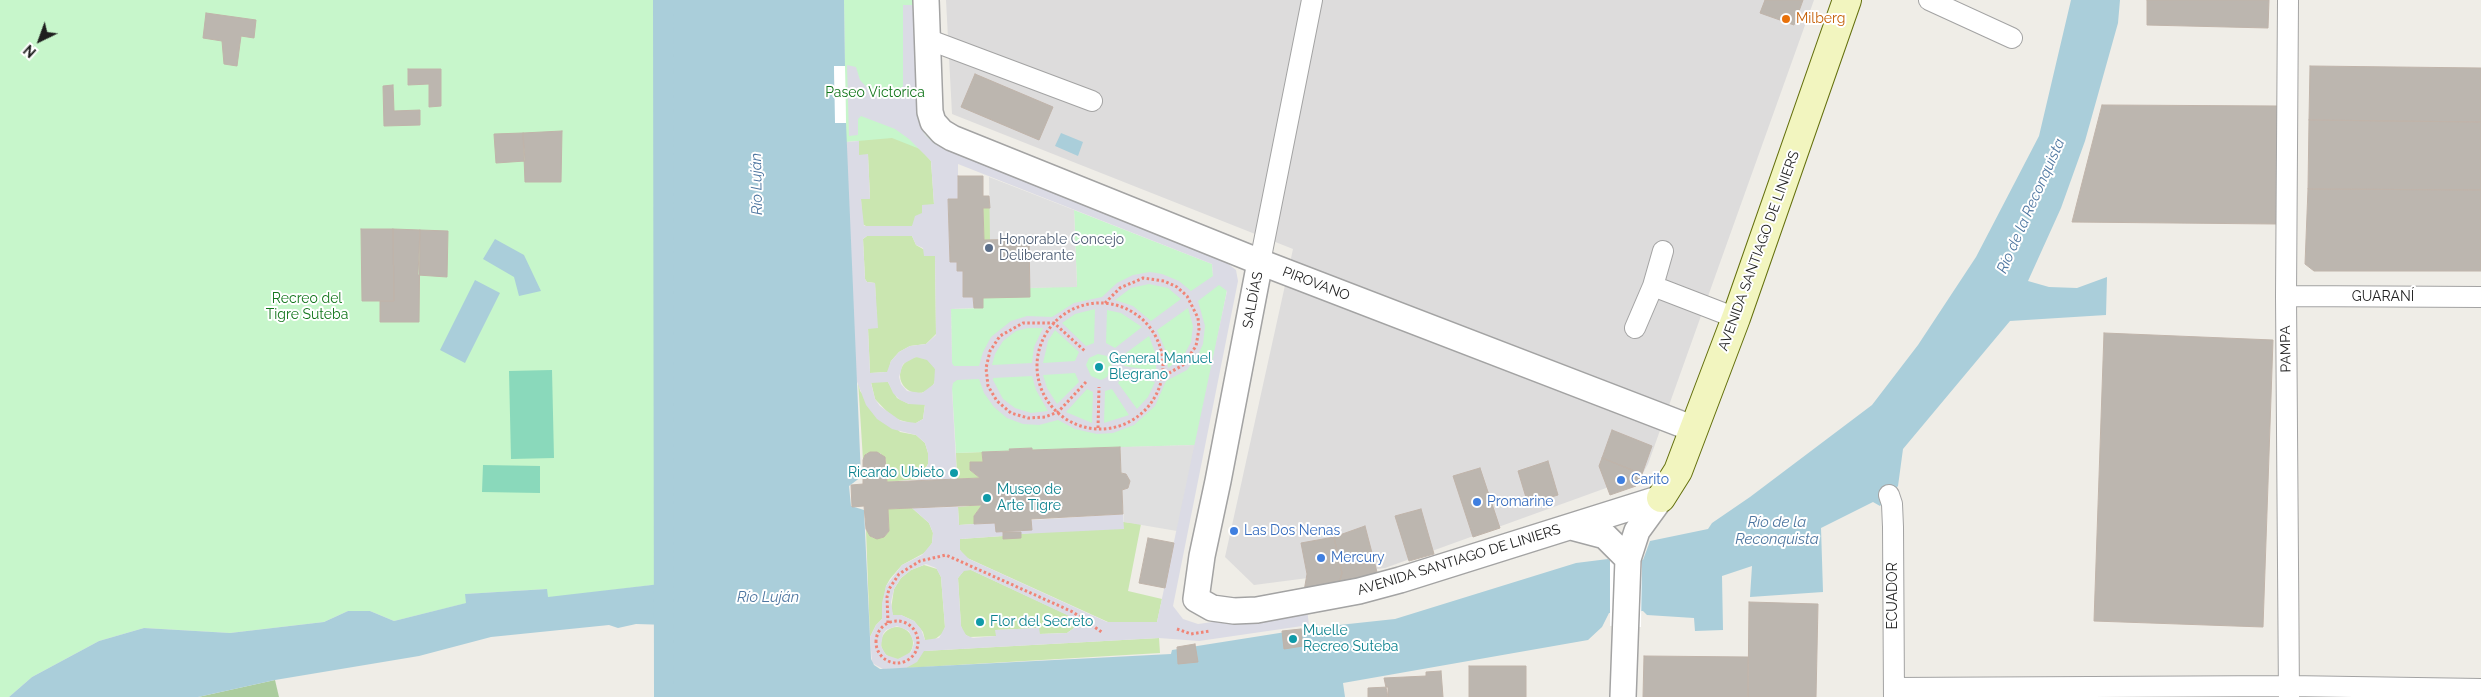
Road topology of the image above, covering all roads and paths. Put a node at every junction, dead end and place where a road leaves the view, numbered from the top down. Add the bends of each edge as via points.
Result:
1 (926, 0) edge
2 (1312, 0) edge
3 (1847, 0) edge
4 (1929, 0) edge
5 (2288, 0) edge
6 (927, 38) junction
7 (2012, 38) dead end
8 (1092, 101) dead end
9 (1663, 251) dead end
10 (1260, 262) junction
11 (1653, 286) junction
12 (2286, 296) junction
13 (2481, 297) edge
14 (1105, 303) junction
15 (1736, 318) junction
16 (1054, 323) junction
17 (1635, 328) dead end
18 (1086, 352) dead end
19 (1161, 378) junction
20 (1086, 382) dead end
21 (1099, 387) dead end
22 (1058, 412) junction
23 (1098, 428) junction
24 (1694, 429) junction
25 (1889, 496) dead end
26 (1661, 498) junction
27 (1571, 527) junction
28 (1628, 559) junction
29 (1196, 599) joint
30 (888, 623) junction
31 (1103, 633) dead end
32 (2481, 689) edge
33 (2289, 692) edge
34 (1894, 693) edge
35 (1623, 697) edge

1 - 6 street
2 - 10 street, SALDÍAS
3 - 15 main road, AVENIDA SANTIAGO DE LINIERS
4 - 7 street
5 - 12 street, PAMPA
6 - 8 street
6 - 10 street, PIROVANO via 928,100 933,122 942,132
9 - 11 street
10 - 24 street, PIROVANO
10 - 29 street, SALDÍAS
11 - 15 street
11 - 17 street
12 - 13 street, GUARANÍ
12 - 33 street, PAMPA
14 - 16 path via 1079,306
14 - 19 path via 1129,310 1150,328 1160,350
14 - 19 path via 1120,288 1142,278 1164,280 1187,296 1198,323 1196,346 1183,365
15 - 24 main road, AVENIDA SANTIAGO DE LINIERS
16 - 18 path
16 - 22 path via 1042,340 1037,367 1043,392
16 - 22 path via 1023,323 1007,330 990,351 986,377 992,394 1011,412 1028,418
19 - 23 path via 1151,402 1137,416 1118,426
20 - 22 path
21 - 23 path
22 - 23 path via 1078,424
24 - 26 main road, AVENIDA SANTIAGO DE LINIERS via 1678,471
25 - 34 street, ECUADOR
26 - 27 street, AVENIDA SANTIAGO DE LINIERS
26 - 28 street, AVENIDA SANTIAGO DE LINIERS via 1637,531
27 - 28 street via 1605,536
27 - 29 street, AVENIDA SANTIAGO DE LINIERS via 1359,591 1257,610 1212,608
28 - 35 street, AVENIDA SANTIAGO DE LINIERS
30 - 30 path via 906,622 918,635 916,653 905,662 890,662 878,650 876,636
30 - 31 path via 887,597 899,574 920,561 946,555 1073,612
32 - 33 street
33 - 34 street

